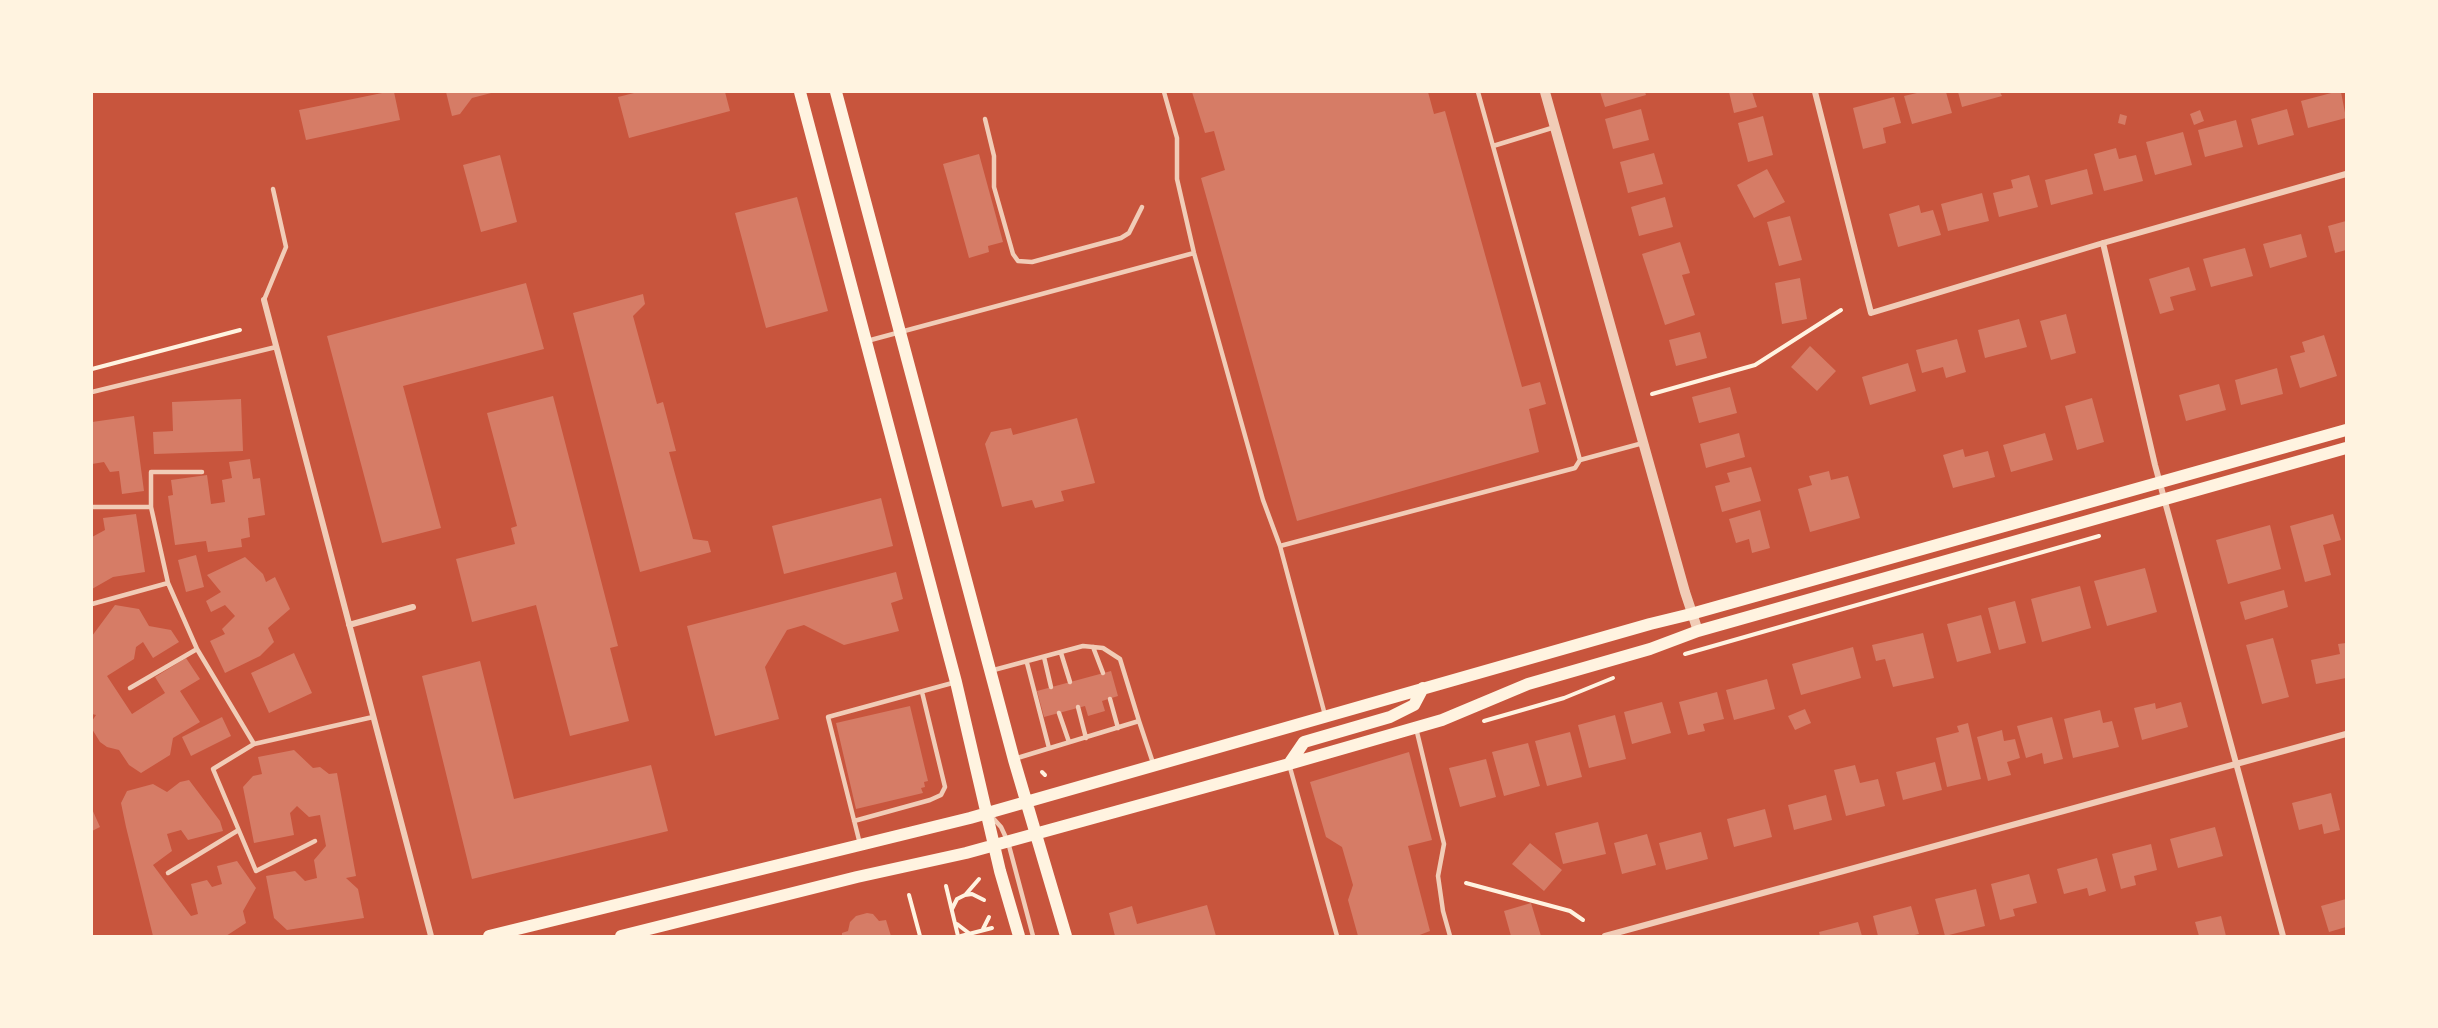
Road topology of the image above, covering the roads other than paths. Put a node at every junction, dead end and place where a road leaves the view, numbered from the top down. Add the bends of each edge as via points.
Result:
1 (800, 92) edge
2 (836, 92) edge
3 (1164, 92) edge
4 (1478, 92) edge
5 (1545, 92) edge
6 (1815, 92) edge
7 (985, 118) dead end
8 (1555, 127) junction
9 (1493, 146) junction
10 (2346, 174) edge
11 (273, 189) dead end
12 (1142, 207) dead end
13 (2103, 243) junction
14 (1194, 253) junction
15 (264, 300) joint
16 (900, 332) junction
17 (866, 341) junction
18 (276, 347) junction
19 (92, 392) edge
20 (2346, 430) edge
21 (1643, 443) junction
22 (2346, 448) edge
23 (1580, 460) junction
24 (202, 472) dead end
25 (2160, 482) junction
26 (2165, 500) junction
27 (92, 507) edge
28 (152, 507) junction
29 (1280, 546) junction
30 (168, 583) junction
31 (92, 603) edge
32 (413, 607) dead end
33 (1691, 614) junction
34 (349, 625) junction
35 (1698, 631) junction
36 (1093, 647) junction
37 (197, 649) junction
38 (1061, 653) junction
39 (1044, 657) junction
40 (1027, 663) junction
41 (990, 671) junction
42 (1103, 673) dead end
43 (956, 682) junction
44 (1070, 682) dead end
45 (1051, 687) dead end
46 (130, 688) dead end
47 (1423, 688) junction
48 (922, 692) junction
49 (1110, 699) dead end
50 (1078, 707) dead end
51 (1059, 713) dead end
52 (373, 717) junction
53 (1326, 717) junction
54 (1139, 721) junction
55 (1118, 728) junction
56 (1416, 728) junction
57 (2346, 734) edge
58 (1086, 738) junction
59 (1069, 742) junction
60 (254, 744) junction
61 (1049, 748) junction
62 (1014, 760) junction
63 (1289, 764) junction
64 (2236, 764) junction
65 (1154, 766) junction
66 (1027, 802) junction
67 (988, 813) junction
68 (855, 821) junction
69 (237, 831) junction
70 (1037, 834) junction
71 (315, 842) dead end
72 (1002, 844) junction
73 (861, 845) junction
74 (168, 873) dead end
75 (431, 936) edge
76 (489, 936) edge
77 (621, 936) edge
78 (1019, 936) edge
79 (1033, 936) edge
80 (1066, 936) edge
81 (1337, 936) edge
82 (1450, 936) edge
83 (1605, 936) edge
84 (2283, 936) edge

1 - 17 main road
2 - 16 main road
3 - 14 lane via 1178,138 1177,179
4 - 9 lane
5 - 8 street
6 - 13 street via 1871,313
7 - 12 lane via 994,156 994,187 1017,261 1032,262 1121,238 1129,233
8 - 9 lane
8 - 21 street
9 - 23 lane
10 - 13 street
11 - 15 lane via 286,247
13 - 25 street
14 - 16 lane
14 - 29 lane via 1263,500
15 - 18 street
16 - 17 lane
16 - 41 main road
17 - 43 main road
18 - 19 lane
18 - 34 street
20 - 25 main road
21 - 23 lane
21 - 33 street
22 - 26 main road
23 - 29 lane via 1575,468
24 - 28 lane via 151,472
25 - 26 street
25 - 33 main road
26 - 35 main road
26 - 64 street
27 - 28 lane
28 - 30 lane
29 - 53 lane
30 - 31 lane
30 - 37 lane
32 - 34 street
33 - 35 street
33 - 47 main road
34 - 52 street
35 - 56 main road via 1657,647 1528,684
36 - 38 lane
36 - 42 lane
36 - 54 lane via 1120,658
37 - 46 lane
37 - 60 lane
38 - 39 lane
38 - 44 lane
39 - 40 lane
39 - 45 lane
40 - 41 lane
40 - 61 lane
41 - 62 main road
43 - 48 lane
43 - 67 main road
47 - 53 main road
47 - 63 main road via 1414,705 1390,717 1304,742
48 - 68 lane via 945,787 941,795
48 - 68 lane via 828,717
49 - 55 lane
50 - 58 lane
51 - 59 lane
52 - 60 lane
52 - 75 street
53 - 65 main road
54 - 55 lane
54 - 65 lane
55 - 58 lane
56 - 63 main road
56 - 82 lane via 1444,844 1438,876
57 - 64 street
58 - 59 lane
59 - 61 lane
60 - 69 lane via 213,769
61 - 62 lane
62 - 66 main road
63 - 70 main road
63 - 81 lane
64 - 83 street
64 - 84 street
65 - 66 main road
66 - 67 main road
66 - 70 main road
67 - 72 main road
67 - 73 main road
68 - 73 lane
69 - 71 lane via 256,871
69 - 74 lane
70 - 72 main road
70 - 80 main road
72 - 77 main road
72 - 78 main road via 1000,872
72 - 79 lane
73 - 76 main road

